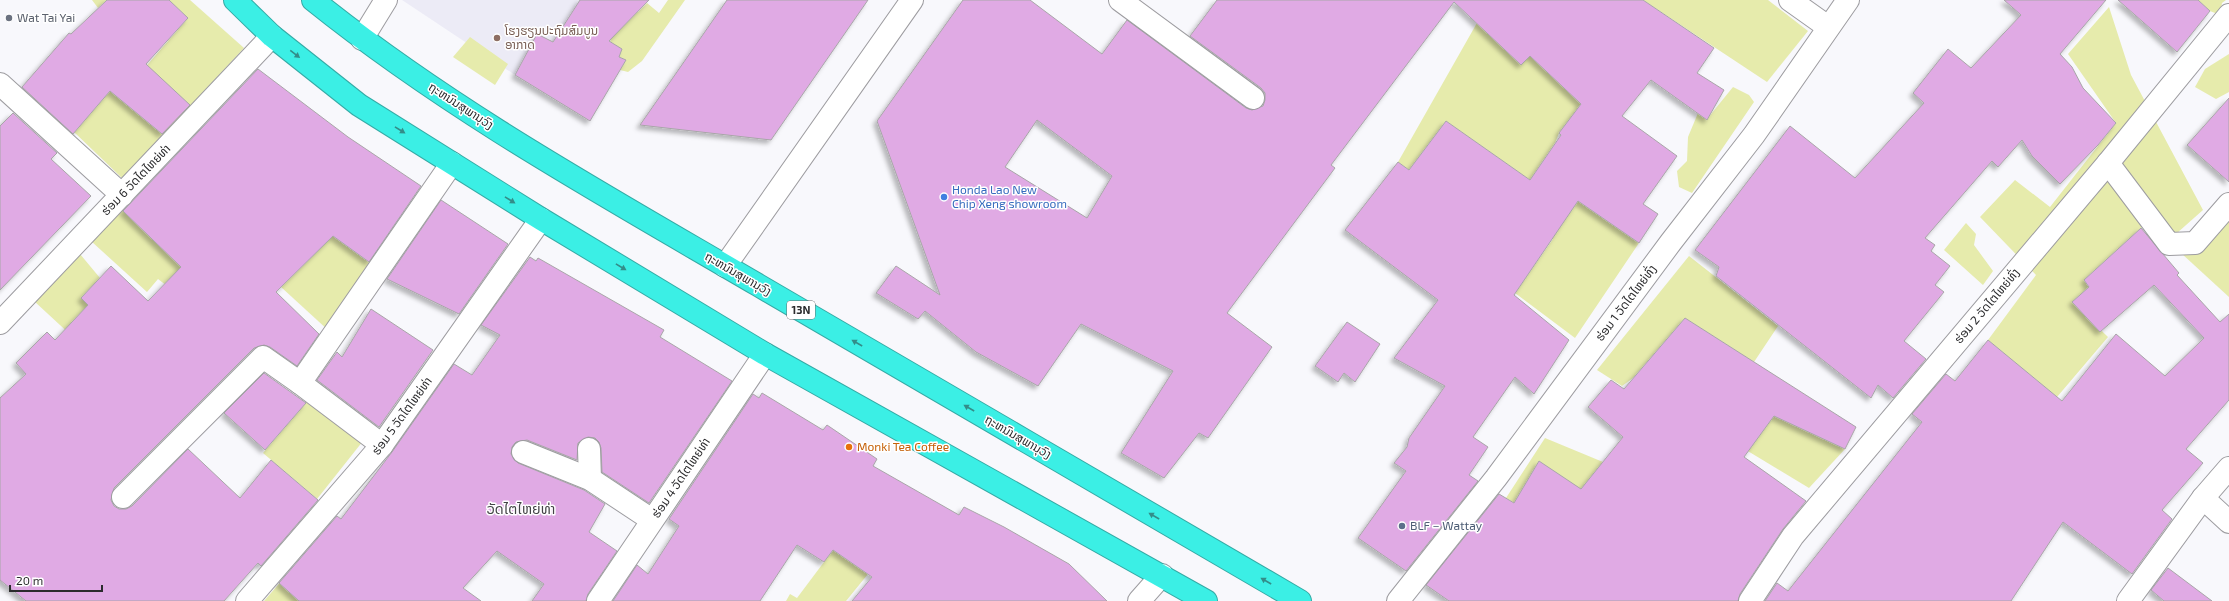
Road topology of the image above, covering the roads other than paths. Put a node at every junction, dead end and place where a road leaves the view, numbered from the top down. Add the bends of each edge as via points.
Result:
1 (235, 0) edge
2 (313, 0) edge
3 (386, 0) edge
4 (912, 0) edge
5 (1120, 0) edge
6 (1790, 0) edge
7 (1848, 0) edge
8 (2229, 14) edge
9 (1828, 27) junction
10 (272, 36) junction
11 (362, 39) junction
12 (0, 84) edge
13 (1253, 98) dead end
14 (452, 163) junction
15 (2108, 163) junction
16 (122, 195) junction
17 (2229, 204) edge
18 (541, 219) junction
19 (725, 266) junction
20 (0, 323) edge
21 (765, 354) junction
22 (300, 383) junction
23 (382, 445) junction
24 (589, 449) dead end
25 (523, 452) dead end
26 (2229, 468) edge
27 (590, 479) junction
28 (123, 496) dead end
29 (2202, 498) junction
30 (652, 520) junction
31 (2229, 522) edge
32 (1162, 575) junction
33 (247, 601) edge
34 (598, 601) edge
35 (1139, 601) edge
36 (1206, 601) edge
37 (1300, 601) edge
38 (1398, 601) edge
39 (1750, 601) edge
40 (2128, 601) edge

1 - 10 highway
2 - 11 highway, ຖະຫນົນສຸພານຸວົງ / 13N
3 - 11 street
4 - 19 street
5 - 13 street
6 - 9 street
7 - 9 street, ຮ່ອມ 1 ວັດໄຕໄຫຍ່ທົ່ງ
8 - 15 street, ຮ່ອມ 2 ວັດໄຕໄຫຍ່ທົ່ງ
9 - 38 street, ຮ່ອມ 1 ວັດໄຕໄຫຍ່ທົ່ງ via 1754,135 1666,248 1496,478
10 -> 14 highway via 359,105
10 - 16 street, ຮ່ອມ 6 ວັດໄຕໄຫຍ່ທ່າ
11 - 19 highway, ຖະຫນົນສຸພານຸວົງ / 13N via 441,94 569,175
12 - 16 street
14 -> 18 highway
14 - 22 street
15 - 17 street via 2169,244 2195,243
15 - 39 street, ຮ່ອມ 2 ວັດໄຕໄຫຍ່ທົ່ງ via 1793,536
16 - 20 street, ຮ່ອມ 6 ວັດໄຕໄຫຍ່ທ່າ
18 -> 21 highway
18 - 23 street, ຮ່ອມ 5 ວັດໄຕໄຫຍ່ທ່າ
37 -> 19 highway, ຖະຫນົນສຸພານຸວົງ / 13N
21 - 30 street, ຮ່ອມ 4 ວັດໄຕໄຫຍ່ທ່າ
21 - 32 highway
22 - 23 street
22 - 28 street via 263,357
23 - 33 street, ຮ່ອມ 5 ວັດໄຕໄຫຍ່ທ່າ
24 - 27 street
25 - 27 street
26 - 29 street
27 - 30 street
29 - 31 street
29 - 40 street
30 - 34 street, ຮ່ອມ 4 ວັດໄຕໄຫຍ່ທ່າ
32 - 35 street
32 - 36 highway

